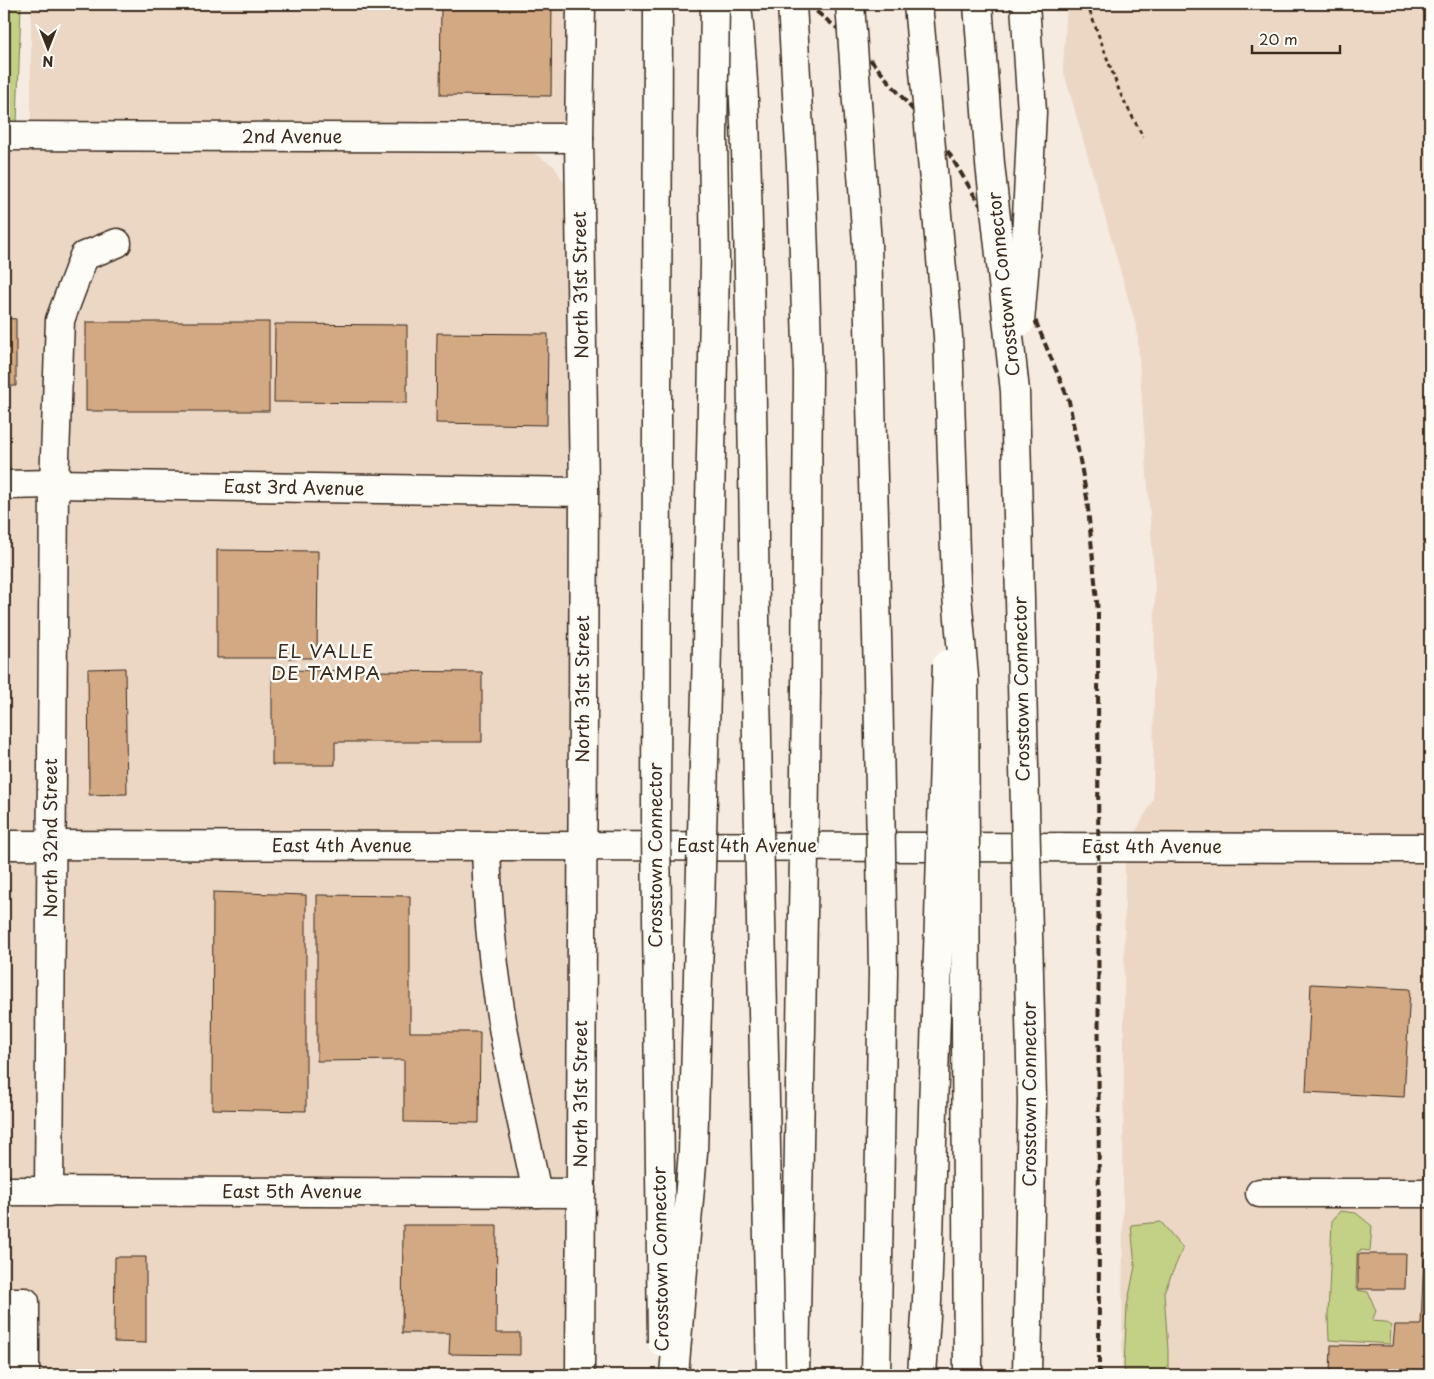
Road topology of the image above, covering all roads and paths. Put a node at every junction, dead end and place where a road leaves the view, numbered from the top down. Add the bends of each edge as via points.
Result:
1 (581, 4) edge
2 (658, 4) edge
3 (715, 4) edge
4 (736, 4) edge
5 (792, 4) edge
6 (850, 4) edge
7 (918, 4) edge
8 (978, 4) edge
9 (1025, 4) edge
10 (1087, 4) edge
11 (4, 136) edge
12 (1143, 137) dead end
13 (579, 138) junction
14 (117, 243) dead end
15 (1016, 391) junction
16 (54, 484) junction
17 (4, 485) edge
18 (584, 492) junction
19 (956, 583) junction
20 (4, 845) edge
21 (51, 845) junction
22 (486, 846) junction
23 (583, 846) junction
24 (1430, 848) edge
25 (4, 1191) edge
26 (49, 1192) junction
27 (537, 1192) junction
28 (581, 1192) junction
29 (1260, 1192) dead end
30 (1430, 1193) edge
31 (4, 1302) edge
32 (25, 1375) edge
33 (580, 1375) edge
34 (662, 1375) edge
35 (674, 1375) edge
36 (771, 1375) edge
37 (795, 1375) edge
38 (876, 1375) edge
39 (922, 1375) edge
40 (968, 1375) edge
41 (1027, 1375) edge

1 - 13 main road, North 31st Street
2 - 34 main road, Crosstown Connector, bridge via 656,832
3 - 35 main road, bridge via 715,272 694,1152
4 - 36 main road, bridge via 746,146 754,429 756,712
5 - 37 main road, bridge via 808,373
6 - 38 main road, bridge via 867,244 879,695 883,972
7 - 19 main road, bridge via 948,336
8 - 15 main road, Crosstown Connector, bridge via 990,164
9 - 15 main road, bridge via 1032,112
10 - 12 path via 1120,93
11 - 13 main road, 2nd Avenue
13 - 18 main road, North 31st Street
14 - 16 main road, North 32nd Street via 84,256 60,320
15 - 41 main road, Crosstown Connector, bridge via 1032,1100
16 - 17 main road, East 3rd Avenue
16 - 18 main road, East 3rd Avenue
16 - 21 main road, North 32nd Street
18 - 23 main road, North 31st Street
19 - 39 main road, bridge via 946,676
19 - 40 main road, bridge via 964,677
20 - 21 main road, East 4th Avenue
21 - 22 main road, East 4th Avenue
21 - 26 main road, North 32nd Street
22 - 23 main road, East 4th Avenue
22 - 27 main road via 487,900 498,1001
23 - 24 main road, East 4th Avenue
23 - 28 main road, North 31st Street
25 - 26 main road, East 5th Avenue
26 - 27 main road, East 5th Avenue
27 - 28 main road, East 5th Avenue
28 - 33 main road, North 31st Street
29 - 30 main road
31 - 32 main road via 26,1302

